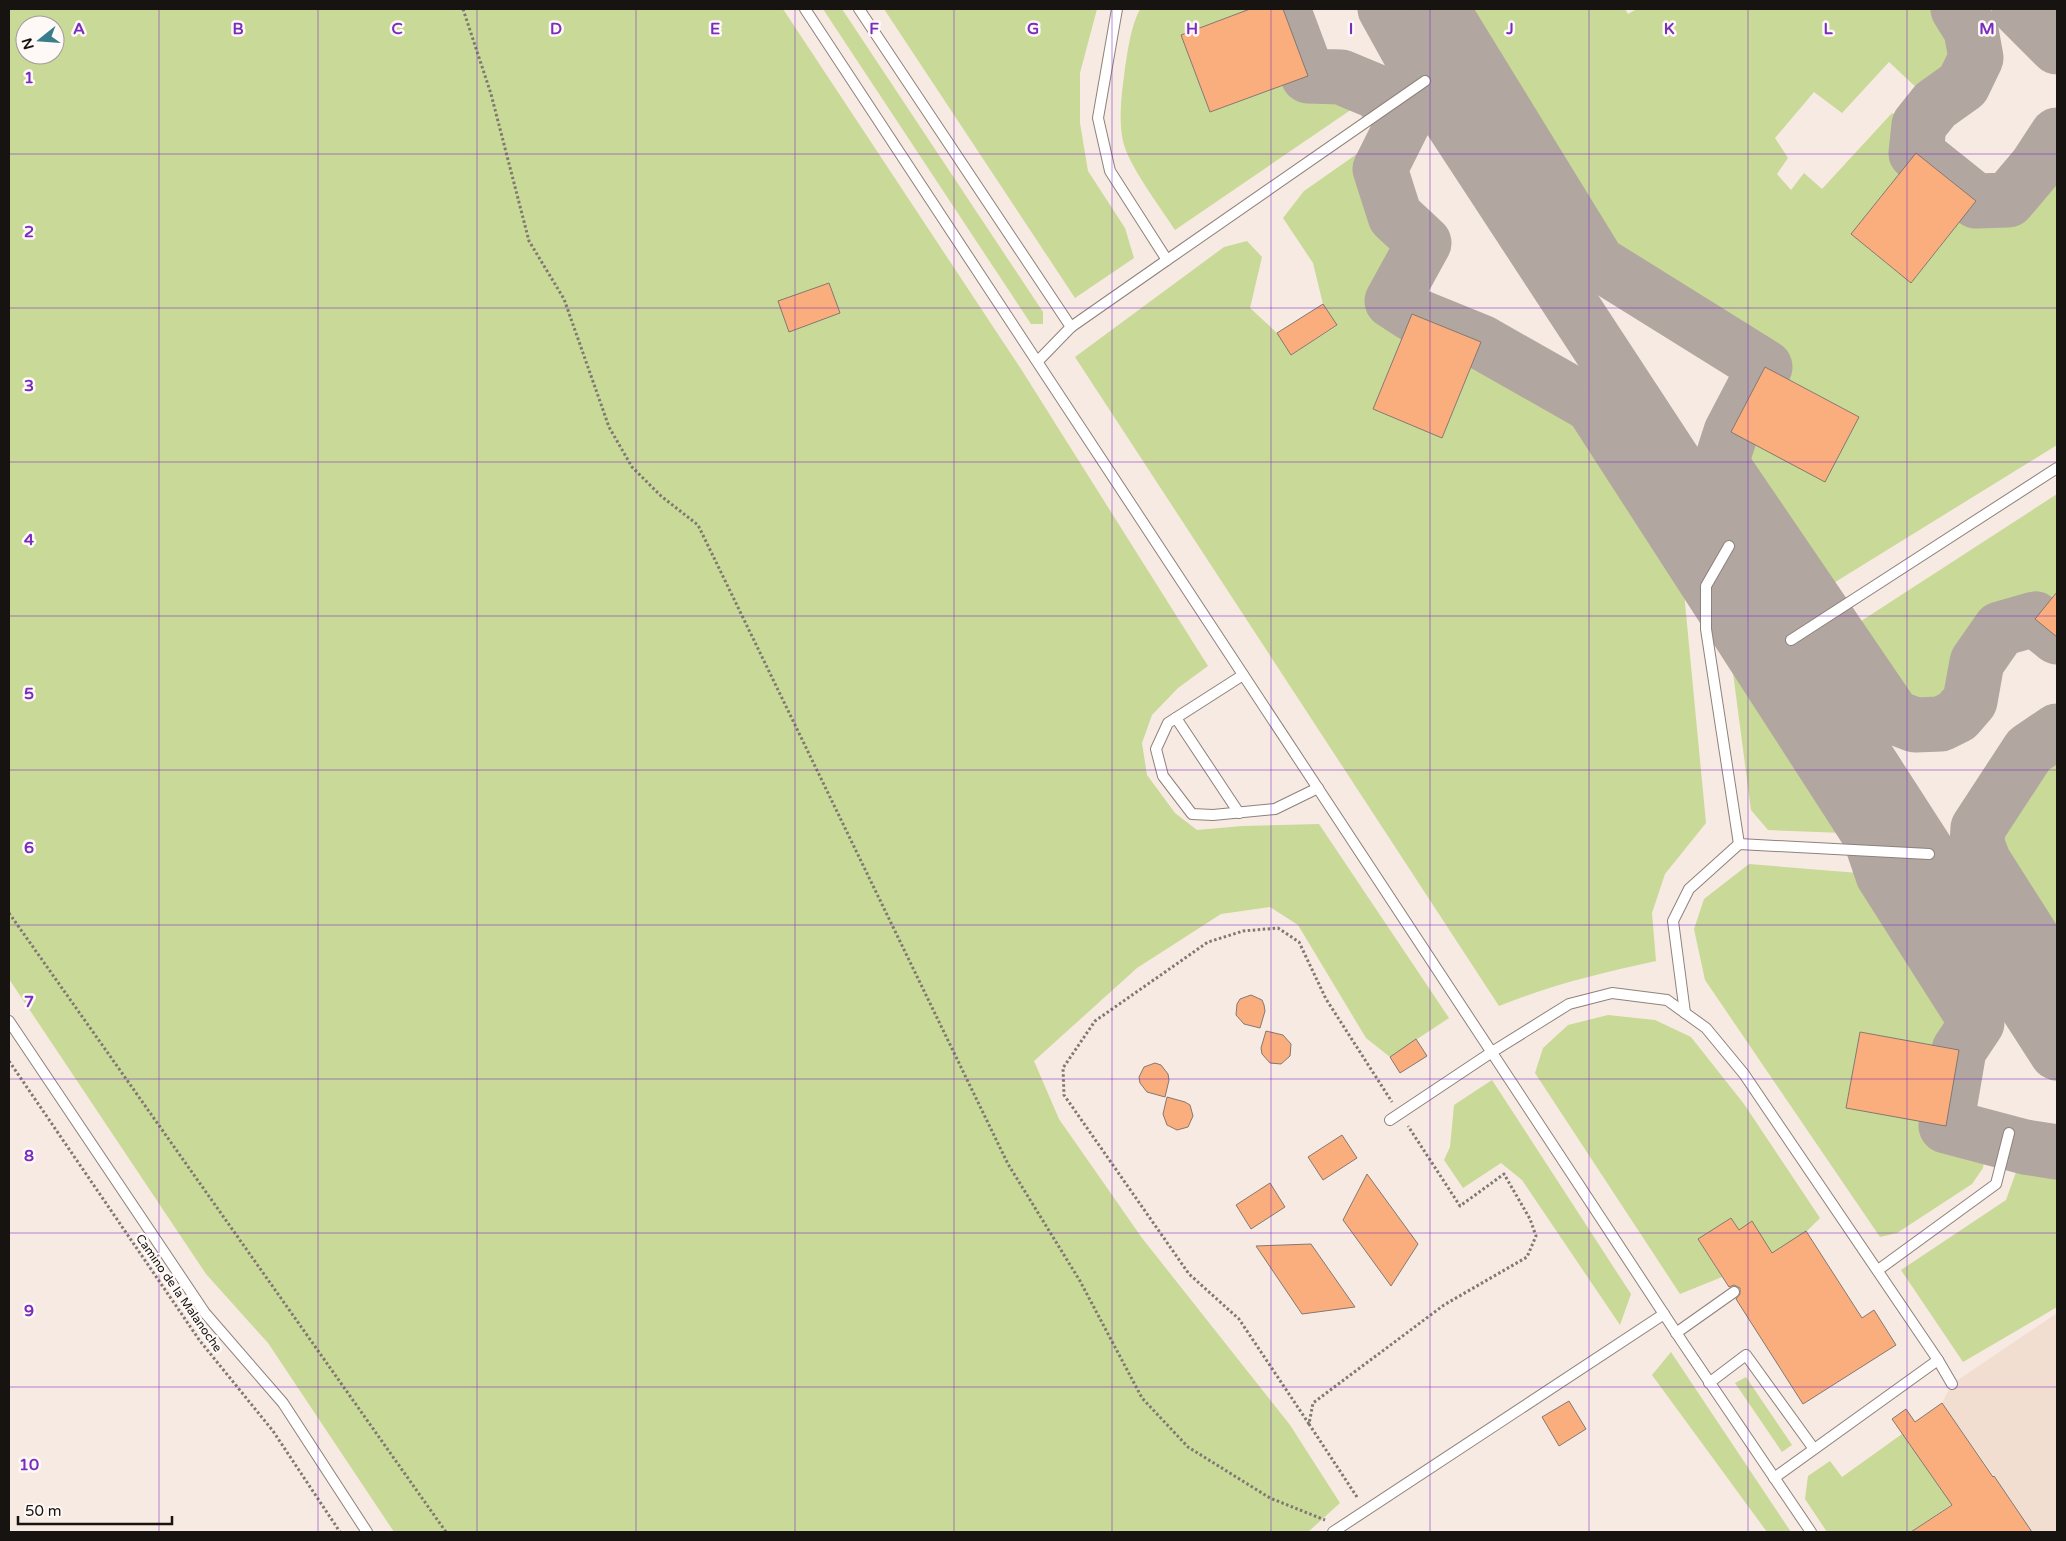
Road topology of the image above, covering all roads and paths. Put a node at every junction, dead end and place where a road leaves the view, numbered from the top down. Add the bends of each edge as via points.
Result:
1 (463, 9) edge
2 (805, 9) edge
3 (859, 9) edge
4 (1117, 9) edge
5 (1425, 81) dead end
6 (1167, 260) junction
7 (1071, 327) junction
8 (1038, 361) junction
9 (2057, 468) edge
10 (1730, 546) dead end
11 (1791, 640) dead end
12 (1243, 675) junction
13 (1176, 718) junction
14 (1318, 788) junction
15 (1239, 813) junction
16 (1739, 844) junction
17 (1929, 854) dead end
18 (9, 913) edge
19 (1685, 1013) junction
20 (9, 1021) edge
21 (1492, 1052) junction
22 (9, 1061) edge
23 (1400, 1113) junction
24 (1390, 1120) dead end
25 (2009, 1133) dead end
26 (1878, 1270) junction
27 (1734, 1292) dead end
28 (1664, 1314) junction
29 (1676, 1333) junction
30 (1938, 1360) junction
31 (1709, 1383) junction
32 (1952, 1384) dead end
33 (1309, 1424) junction
34 (1814, 1449) junction
35 (1774, 1478) junction
36 (1366, 1510) junction
37 (1337, 1530) edge
38 (340, 1532) edge
39 (367, 1532) edge
40 (446, 1532) edge
41 (1811, 1532) edge

1 - 37 path via 491,94 530,241 564,299 609,427 632,467 661,496 698,525 1008,1164 1080,1281 1142,1398 1188,1447 1270,1498
2 - 8 lane
3 - 7 lane
4 - 6 lane via 1098,118 1110,171
5 - 6 lane
6 - 7 lane
7 - 8 lane
8 - 12 lane
9 - 11 lane
10 - 16 lane via 1706,586 1706,629
12 - 13 lane
12 - 14 lane
13 - 15 lane
13 - 15 lane via 1168,723 1156,749 1163,776 1192,814
14 - 15 lane via 1275,809
14 - 21 lane
16 - 17 lane
16 - 19 lane via 1690,889 1673,921
18 - 40 path
19 - 21 lane via 1667,1000 1612,993 1570,1004
19 - 26 lane via 1706,1028 1744,1074
20 - 39 lane via 205,1313 283,1403
21 - 23 lane
21 - 28 lane
22 - 38 path, Camino de la Malanoche via 200,1342 273,1431
23 - 24 lane
23 - 33 path via 1460,1206 1504,1174 1536,1236 1527,1256 1444,1305 1313,1404
23 - 33 path via 1326,999 1298,942 1278,928 1243,931 1208,942 1095,1021 1063,1068 1064,1095 1189,1274 1239,1318
25 - 26 lane via 1996,1184
26 - 30 lane
27 - 29 lane
28 - 29 lane
28 - 36 lane
29 - 31 lane
30 - 32 lane
30 - 34 lane
31 - 34 lane via 1746,1355
31 - 35 lane
33 - 36 path
34 - 35 lane
35 - 41 lane
36 - 37 lane

